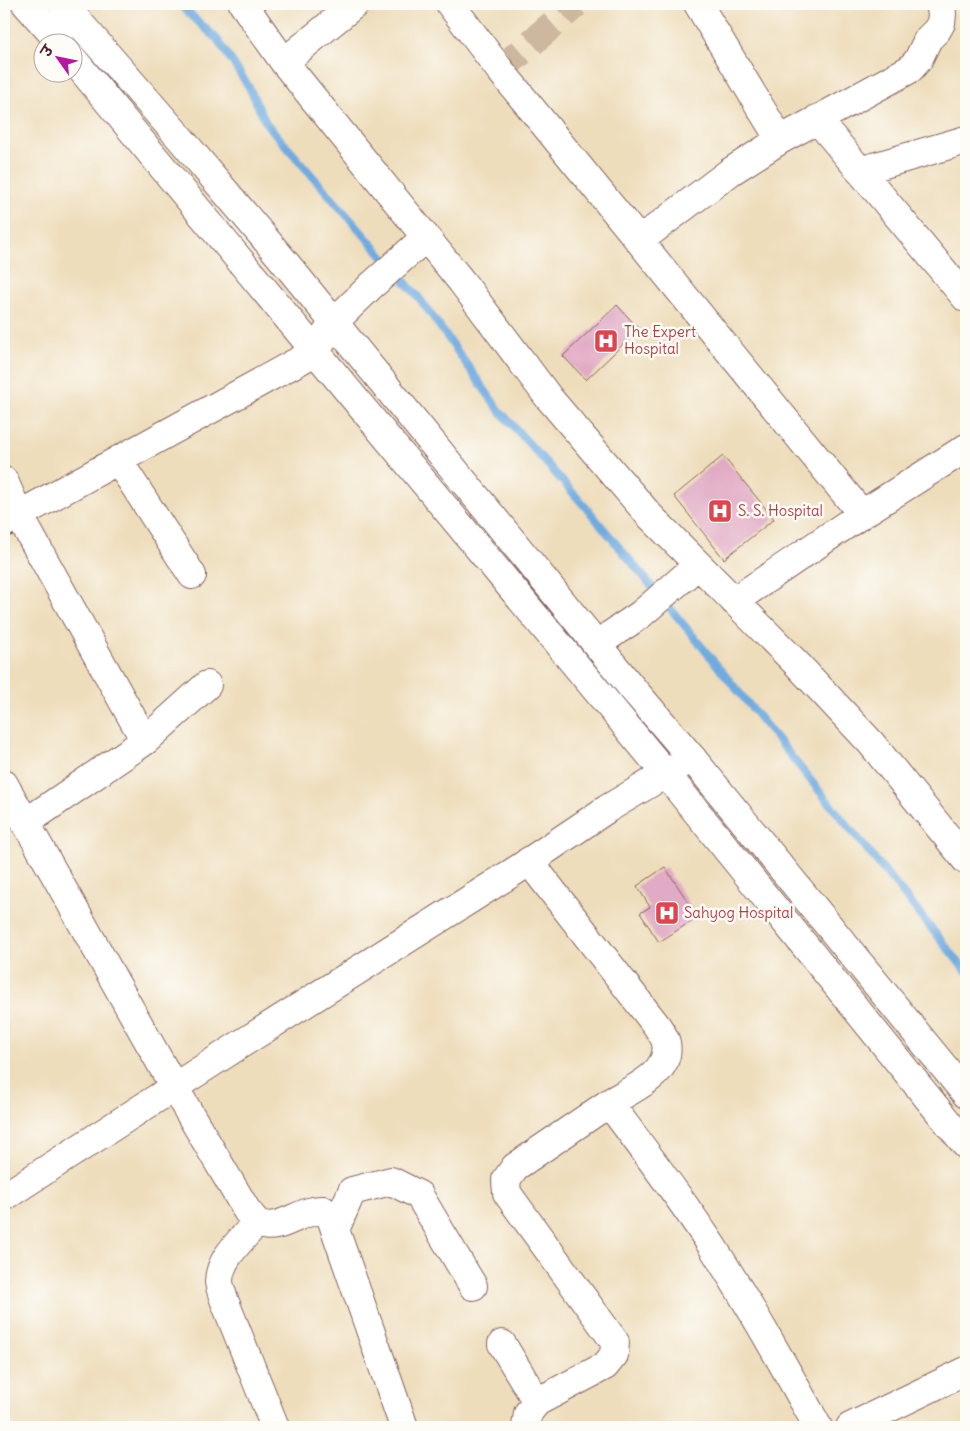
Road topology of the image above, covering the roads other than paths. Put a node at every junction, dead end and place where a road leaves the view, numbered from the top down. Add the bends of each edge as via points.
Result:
1 (26, 4) edge
2 (63, 4) edge
3 (243, 4) edge
4 (355, 4) edge
5 (450, 4) edge
6 (698, 4) edge
7 (940, 4) edge
8 (51, 32) edge
9 (284, 62) junction
10 (82, 70) edge
11 (817, 120) junction
12 (780, 140) junction
13 (966, 140) edge
14 (860, 171) junction
15 (426, 237) junction
16 (640, 240) junction
17 (966, 298) edge
18 (333, 323) junction
19 (316, 352) junction
20 (966, 448) edge
21 (118, 460) junction
22 (4, 481) edge
23 (862, 514) junction
24 (11, 519) edge
25 (698, 565) junction
26 (192, 575) dead end
27 (734, 601) junction
28 (597, 644) junction
29 (207, 685) dead end
30 (146, 742) junction
31 (692, 758) junction
32 (666, 774) junction
33 (4, 784) edge
34 (25, 823) junction
35 (966, 860) edge
36 (529, 861) junction
37 (174, 1087) junction
38 (966, 1094) edge
39 (609, 1104) junction
40 (966, 1145) edge
41 (4, 1197) edge
42 (257, 1222) junction
43 (335, 1230) junction
44 (473, 1286) dead end
45 (502, 1344) dead end
46 (966, 1371) edge
47 (537, 1402) junction
48 (275, 1427) edge
49 (404, 1427) edge
50 (526, 1427) edge
51 (818, 1427) edge
52 (850, 1427) edge

1 - 8 main road
2 - 18 main road via 180,138
3 - 9 main road
4 - 9 main road
5 - 16 main road
6 - 12 main road
7 - 11 main road via 941,23 910,69
9 - 15 main road
10 - 19 main road
11 - 12 main road
11 - 14 main road
12 - 16 main road via 730,172
13 - 14 main road
14 - 17 main road
15 - 18 main road
15 - 25 main road via 549,398 649,515
16 - 23 main road
18 - 19 main road
18 - 28 main road
19 - 21 main road
19 - 32 main road
20 - 23 main road
21 - 24 main road
21 - 26 main road
22 - 24 main road
23 - 27 main road
24 - 30 main road
25 - 27 main road
25 - 28 main road via 640,615
27 - 35 main road via 871,743
28 - 31 main road
29 - 30 main road
30 - 34 main road
31 - 32 main road
31 - 38 main road
32 - 36 main road via 607,808
32 - 40 main road
33 - 34 main road
34 - 37 main road
36 - 37 main road
36 - 39 main road via 666,1042 662,1066 652,1077
37 - 41 main road
37 - 42 main road via 247,1211
39 - 47 main road via 515,1167 506,1180 507,1193 615,1342 614,1355 605,1366
39 - 51 main road via 711,1245 760,1323
42 - 43 main road via 269,1226 314,1209 323,1210 331,1218
42 - 48 main road via 231,1252 222,1268 219,1284
43 - 44 main road via 352,1191 391,1181 419,1195
43 - 49 main road
45 - 47 main road
46 - 52 main road
47 - 50 main road via 528,1413

